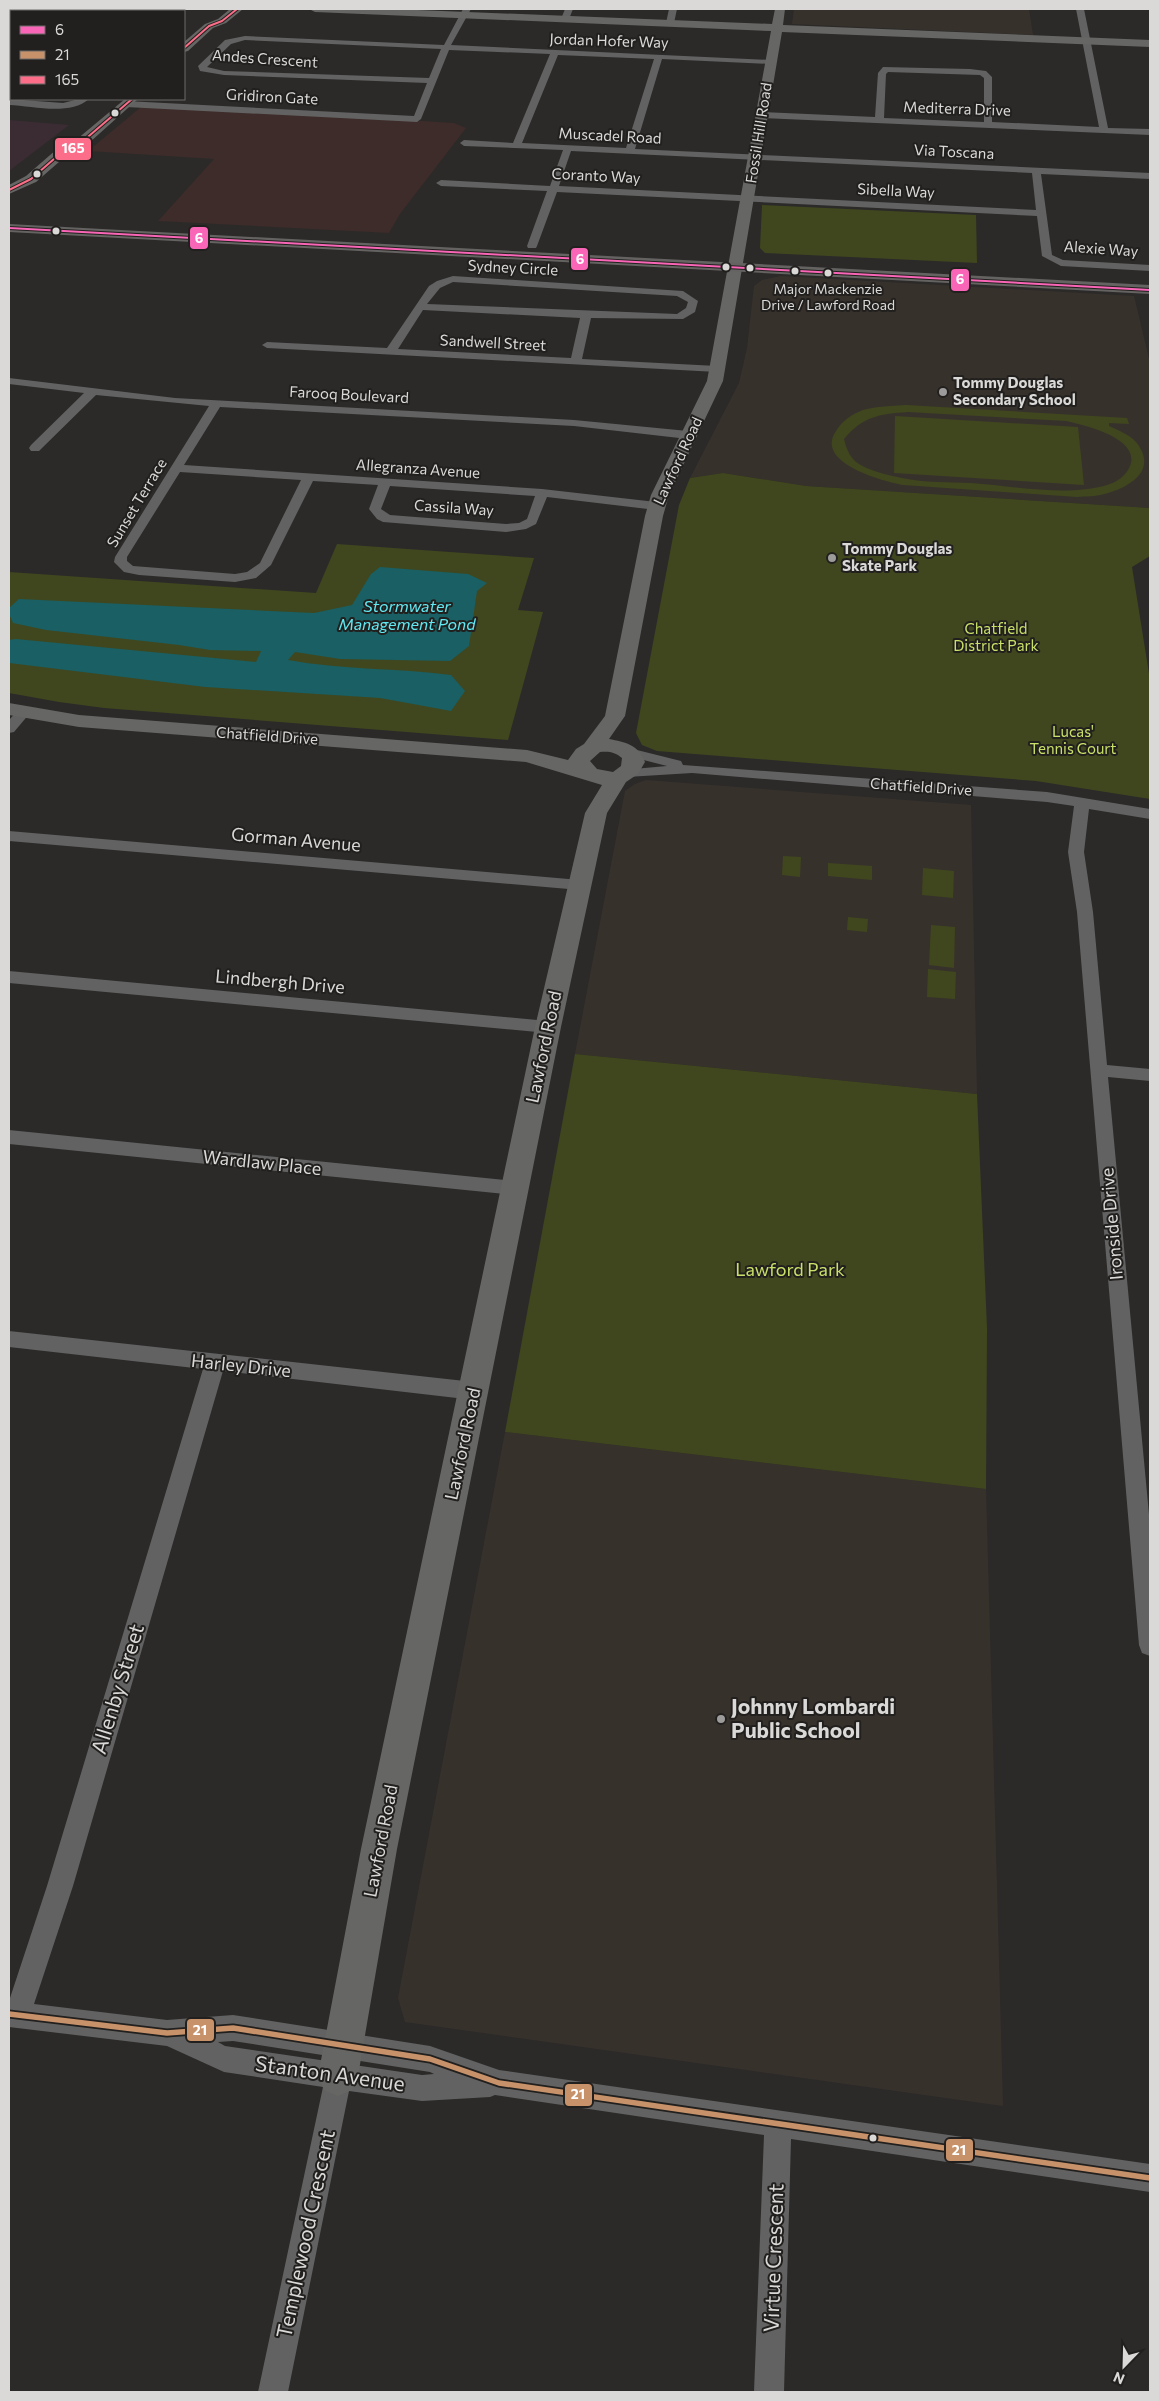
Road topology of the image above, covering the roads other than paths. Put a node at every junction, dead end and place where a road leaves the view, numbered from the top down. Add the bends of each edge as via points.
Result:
1 (30, 9) edge
2 (222, 9) edge
3 (237, 9) edge
4 (315, 9) edge
5 (673, 9) edge
6 (780, 9) edge
7 (1080, 9) edge
8 (46, 10) edge
9 (365, 10) edge
10 (465, 12) edge
11 (567, 14) edge
12 (670, 23) junction
13 (209, 26) junction
14 (777, 28) junction
15 (1087, 41) junction
16 (1150, 43) edge
17 (185, 47) edge
18 (446, 47) junction
19 (555, 53) junction
20 (659, 57) junction
21 (771, 62) junction
22 (432, 81) junction
23 (83, 100) edge
24 (125, 100) edge
25 (9, 102) edge
26 (762, 115) junction
27 (879, 120) junction
28 (988, 125) junction
29 (1104, 130) junction
30 (1150, 132) edge
31 (464, 143) dead end
32 (516, 146) junction
33 (568, 148) junction
34 (630, 151) junction
35 (755, 157) junction
36 (1036, 171) junction
37 (1150, 176) edge
38 (31, 179) junction
39 (441, 183) dead end
40 (553, 189) junction
41 (9, 190) edge
42 (748, 198) junction
43 (9, 205) edge
44 (1041, 213) junction
45 (9, 220) edge
46 (9, 228) edge
47 (533, 242) junction
48 (736, 262) junction
49 (1150, 268) edge
50 (1150, 279) edge
51 (1150, 290) edge
52 (420, 307) junction
53 (586, 315) junction
54 (267, 345) dead end
55 (390, 352) junction
56 (576, 362) junction
57 (717, 369) junction
58 (9, 381) edge
59 (92, 392) junction
60 (217, 403) junction
61 (688, 435) junction
62 (35, 448) dead end
63 (177, 468) junction
64 (308, 478) junction
65 (385, 483) junction
66 (542, 493) junction
67 (656, 506) junction
68 (16, 711) edge
69 (615, 716) junction
70 (9, 729) edge
71 (591, 748) junction
72 (527, 756) junction
73 (625, 763) junction
74 (692, 768) junction
75 (585, 771) junction
76 (1082, 804) junction
77 (596, 814) junction
78 (1150, 814) edge
79 (9, 836) edge
80 (580, 885) junction
81 (9, 977) edge
82 (548, 1027) junction
83 (1098, 1070) junction
84 (1150, 1075) edge
85 (9, 1137) edge
86 (515, 1188) junction
87 (9, 1339) edge
88 (215, 1364) junction
89 (474, 1391) junction
90 (1150, 1646) edge
91 (13, 2014) edge
92 (340, 2060) junction
93 (778, 2124) junction
94 (1150, 2178) edge
95 (273, 2392) edge
96 (769, 2392) edge

1 - 8 street
2 - 13 street via 209,20
3 - 13 street
4 - 9 street
5 - 12 street
6 - 14 street, Fossil Hill Road
7 - 15 street
9 - 10 street
10 - 11 street
10 - 18 street
11 - 12 street
12 - 14 street
13 - 17 street
14 - 15 street
14 - 21 street, Fossil Hill Road
15 - 16 street
15 - 29 street
18 - 19 street, Jordan Hofer Way
18 - 22 street
18 - 22 street, Andes Crescent via 245,38 228,42 202,66 209,71 224,72
19 - 20 street, Jordan Hofer Way
19 - 32 street
20 - 21 street, Jordan Hofer Way
20 - 34 street
21 - 26 street, Fossil Hill Road
22 - 24 street, Gridiron Gate via 417,118
23 - 25 street via 63,106
24 - 38 street via 76,148 62,152
26 - 27 street, Mediterra Drive
26 - 35 street, Fossil Hill Road
27 - 28 street, Mediterra Drive
27 - 28 street via 882,73 886,69 970,71 988,77
28 - 29 street, Mediterra Drive
29 - 30 street, Mediterra Drive
31 - 32 street, Muscadel Road
32 - 33 street, Muscadel Road
33 - 34 street, Muscadel Road
33 - 40 street
34 - 35 street, Muscadel Road
35 - 36 street, Via Toscana
35 - 42 street, Fossil Hill Road
36 - 37 street, Via Toscana
36 - 44 street, Alexie Way
38 - 41 street
38 - 43 street via 24,193
39 - 40 street, Coranto Way
40 - 42 street, Coranto Way
40 - 47 street
42 - 44 street, Sibella Way
42 - 48 street, Fossil Hill Road
44 - 49 street, Alexie Way via 1046,256 1052,260
45 - 47 main road
46 - 48 main road
47 - 48 main road
48 - 50 main road
48 - 51 main road
48 - 57 street, Lawford Road
52 - 53 street, Sydney Circle
52 - 53 street, Sydney Circle via 434,286 453,279 679,293 693,301 691,310 679,317
52 - 55 street
53 - 56 street
54 - 55 street, Sandwell Street
55 - 56 street, Sandwell Street
56 - 57 street, Sandwell Street
57 - 61 street, Lawford Road via 711,391
58 - 59 street, Farooq Boulevard
59 - 60 street, Farooq Boulevard
59 - 62 street
60 - 61 street, Farooq Boulevard via 574,423
60 - 63 street, Sunset Terrace
61 - 67 street, Lawford Road
63 - 64 street, Allegranza Avenue
63 - 64 street, Sunset Terrace via 121,557 120,562 129,569 235,578 251,575 265,565
64 - 65 street, Allegranza Avenue
65 - 66 street, Allegranza Avenue
65 - 66 street, Cassila Way via 375,509 387,519 506,528 532,521
66 - 67 street, Allegranza Avenue
67 - 69 street, Lawford Road
68 - 70 street
68 - 72 street, Chatfield Drive via 79,721
69 - 71 street, Lawford Road
69 - 73 street, Lawford Road
71 - 72 street, Chatfield Drive
71 - 73 street, Chatfield Drive via 609,745
71 - 75 street, Lawford Road via 580,759
72 - 75 street, Chatfield Drive
73 - 74 street, Chatfield Drive
73 - 74 street, Chatfield Drive
73 - 75 street, Chatfield Drive via 603,778
73 - 77 street, Lawford Road
74 - 76 street, Chatfield Drive via 1047,798
75 - 77 street, Lawford Road
76 - 78 street, Chatfield Drive
76 - 83 street, Ironside Drive via 1076,852 1085,912
77 - 80 street, Lawford Road
79 - 80 street, Gorman Avenue
80 - 82 street, Lawford Road
81 - 82 street, Lindbergh Drive
82 - 86 street, Lawford Road
83 - 84 street
83 - 90 street, Ironside Drive
85 - 86 street, Wardlaw Place
86 - 89 street, Lawford Road
87 - 88 street, Harley Drive
88 - 89 street, Harley Drive
88 - 91 street, Allenby Street via 60,1886
89 - 92 street, Lawford Road via 379,1849
91 - 92 street, Stanton Avenue via 167,2033 224,2059
92 - 93 street, Stanton Avenue via 422,2088 499,2083
92 - 95 street, Templewood Crescent
93 - 94 street, Stanton Avenue
93 - 96 street, Virtue Crescent

